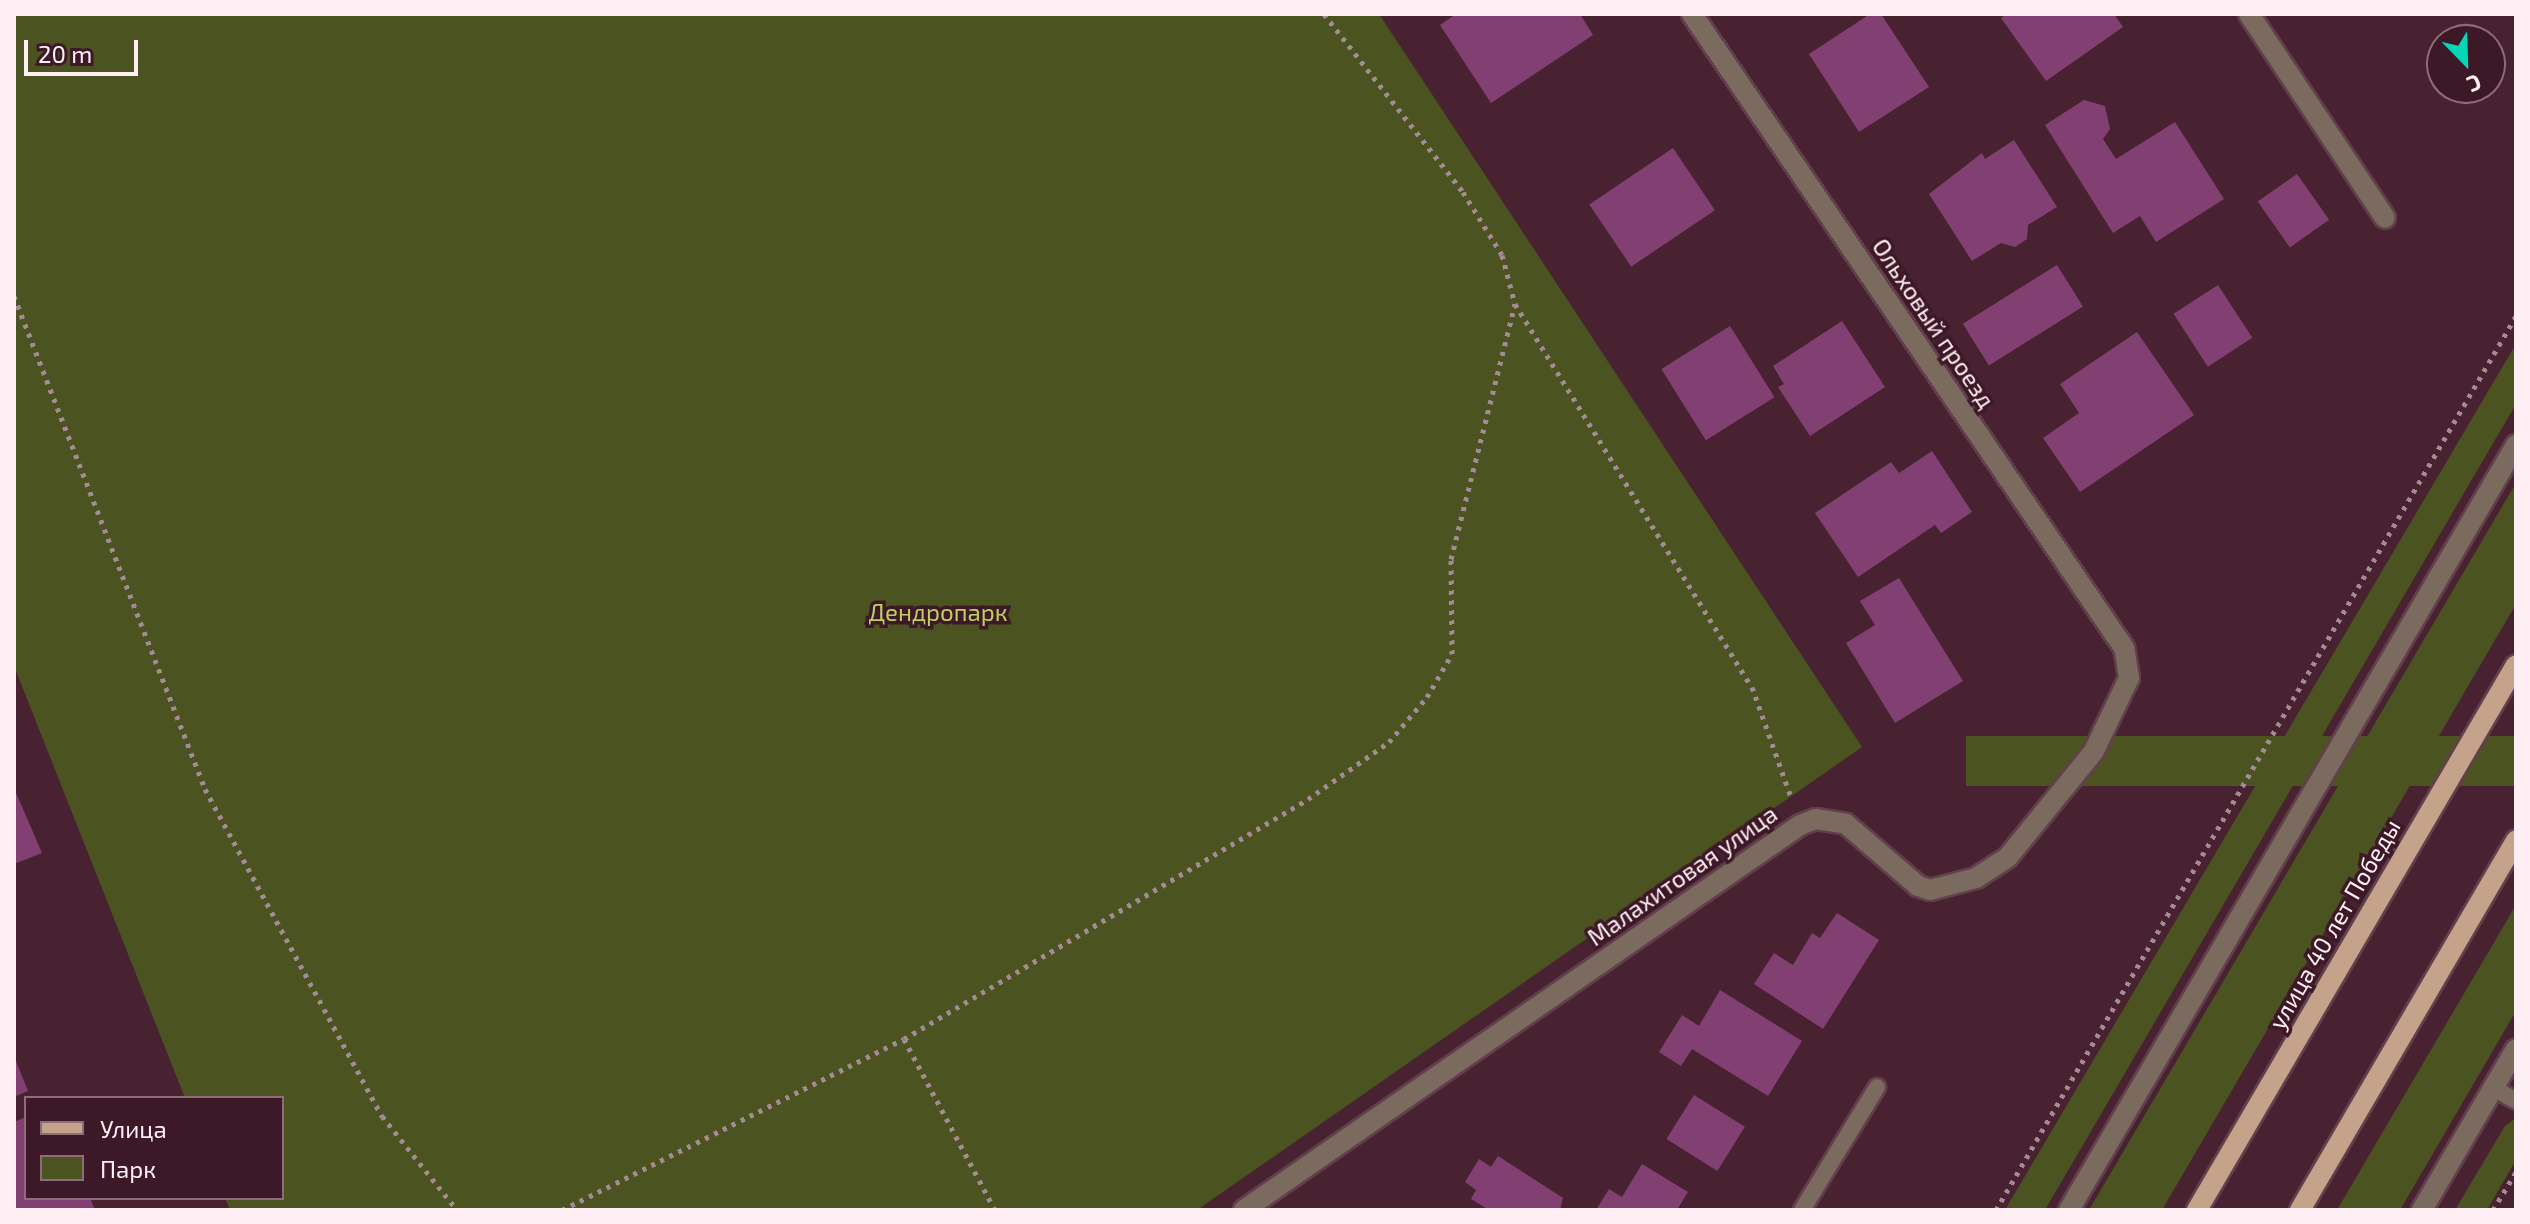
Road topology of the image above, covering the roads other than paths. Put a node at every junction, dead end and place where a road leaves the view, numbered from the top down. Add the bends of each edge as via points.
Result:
1 (1692, 14) edge
2 (2249, 14) edge
3 (2385, 218) dead end
4 (2516, 445) edge
5 (2130, 663) joint
6 (2516, 665) edge
7 (2516, 841) edge
8 (2516, 1049) edge
9 (1877, 1087) dead end
10 (2493, 1088) junction
11 (2516, 1101) edge
12 (1244, 1210) edge
13 (1802, 1210) edge
14 (2069, 1210) edge
15 (2197, 1210) edge
16 (2300, 1210) edge
17 (2422, 1210) edge

1 - 5 street, Ольховый проезд
2 - 3 street
4 - 14 street
5 - 12 street, Малахитовая улица via 2129,678 2094,751 2008,857 1976,878 1930,890 1918,886 1846,824 1816,819 1800,825
6 - 15 main road, улица 40 лет Победы
7 - 16 main road
8 - 10 street
9 - 13 lane
10 - 11 lane
10 - 17 street

